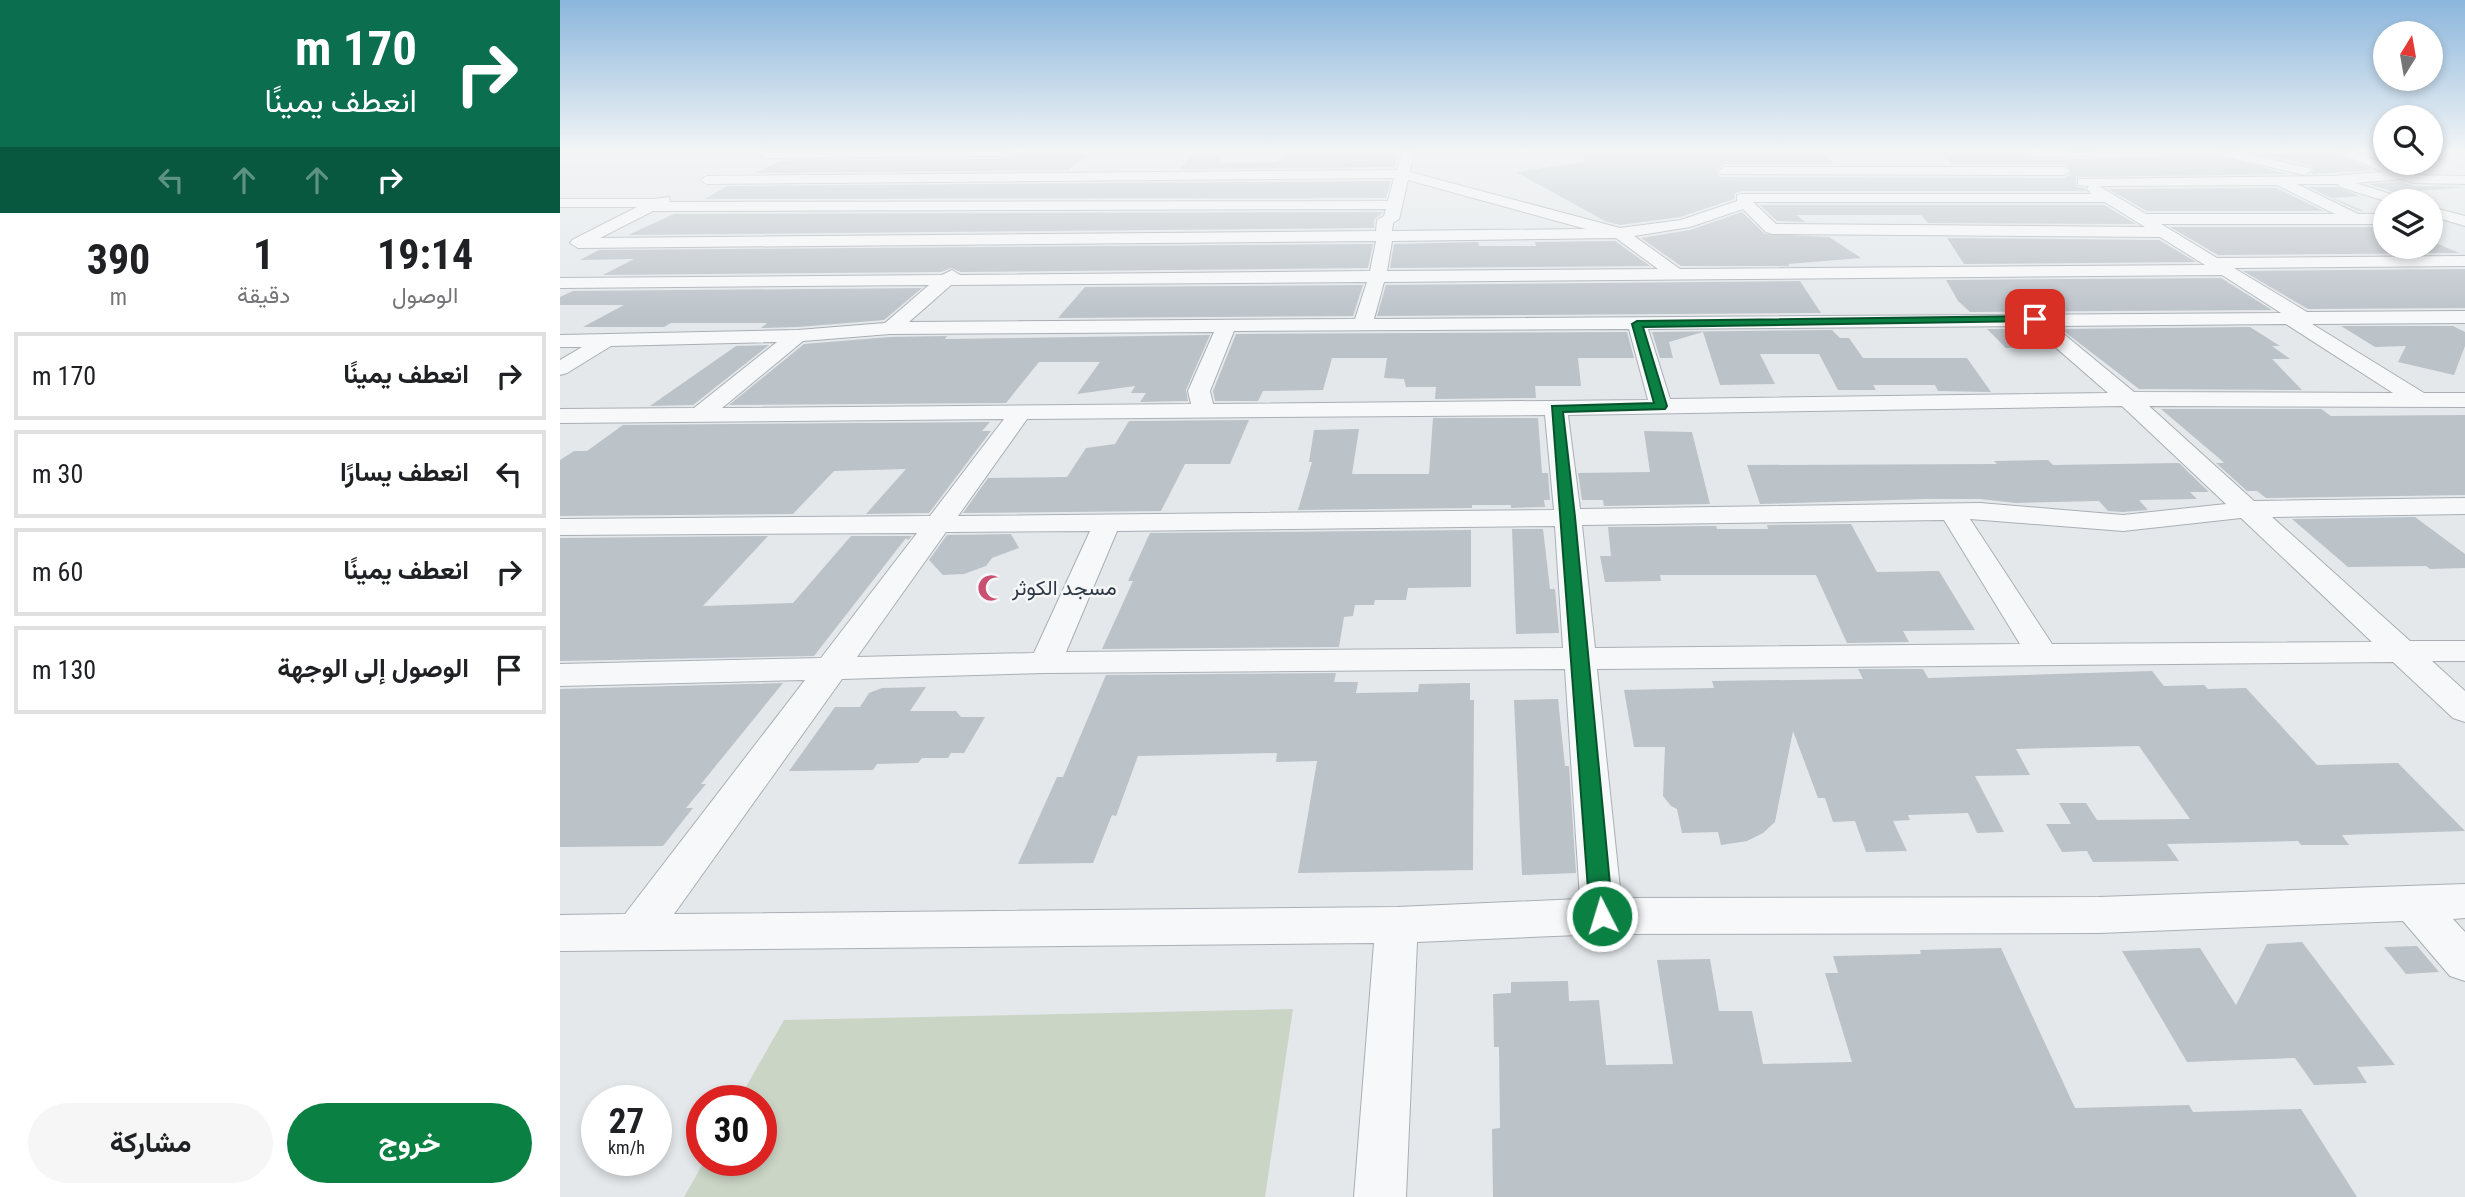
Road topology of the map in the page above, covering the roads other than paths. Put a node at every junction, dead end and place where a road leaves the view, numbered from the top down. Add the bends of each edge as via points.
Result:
1 (646, 208) edge
2 (1028, 208) edge
3 (1393, 208) edge
4 (1527, 208) edge
5 (1723, 208) edge
6 (1752, 208) edge
7 (2126, 208) edge
8 (2334, 208) edge
9 (2443, 214) edge
10 (2443, 218) edge
11 (2145, 219) junction
12 (2330, 219) junction
13 (2373, 219) edge
14 (2462, 219) edge
15 (1684, 223) junction
16 (1722, 226) dead end
17 (1747, 228) dead end
18 (1772, 229) junction
19 (1819, 230) junction
20 (2165, 232) junction
21 (1620, 233) junction
22 (1385, 235) junction
23 (990, 241) junction
24 (578, 243) junction
25 (560, 251) edge
26 (2465, 261) edge
27 (2222, 267) junction
28 (1896, 272) junction
29 (1676, 274) junction
30 (1266, 278) junction
31 (1377, 278) junction
32 (947, 280) junction
33 (560, 283) edge
34 (2465, 317) edge
35 (2035, 319) junction
36 (2297, 319) junction
37 (1942, 320) junction
38 (1637, 324) junction
39 (1363, 325) junction
40 (1226, 327) junction
41 (1248, 327) junction
42 (890, 328) junction
43 (797, 335) junction
44 (560, 341) edge
45 (605, 341) junction
46 (560, 369) edge
47 (2128, 399) junction
48 (2419, 400) junction
49 (2465, 400) edge
50 (1661, 406) junction
51 (1556, 408) junction
52 (1203, 409) junction
53 (1021, 412) junction
54 (699, 415) junction
55 (560, 416) edge
56 (2465, 506) edge
57 (2248, 509) junction
58 (1952, 511) junction
59 (1568, 517) junction
60 (1108, 522) junction
61 (938, 523) junction
62 (560, 527) edge
63 (2465, 651) edge
64 (2401, 652) junction
65 (2042, 654) junction
66 (1579, 657) junction
67 (1045, 663) junction
68 (835, 667) junction
69 (560, 675) edge
70 (2465, 710) edge
71 (2465, 901) edge
72 (2413, 902) junction
73 (1602, 916) junction
74 (1398, 925) junction
75 (638, 930) junction
76 (560, 933) edge
77 (2465, 962) edge
78 (1380, 1197) edge

1 - 24 street
2 - 23 street
3 - 22 street via 1391,219 1385,220
4 - 21 street
5 - 15 street
6 - 18 street
7 - 11 street
8 - 12 street via 2351,216
9 - 14 street
10 - 14 street
11 - 12 street
11 - 20 street
12 - 13 street
15 - 16 street
15 - 21 street
17 - 18 street
18 - 19 street
19 - 20 street
19 - 28 street
20 - 27 street
21 - 22 street
21 - 29 street
22 - 23 street
22 - 31 street
23 - 24 street
23 - 32 street
24 - 25 street
26 - 27 street
27 - 28 street
27 - 36 street
28 - 29 street
28 - 37 street
29 - 31 street
30 - 31 street
30 - 32 street
30 - 41 street
31 - 39 street
32 - 33 street
32 - 42 street
34 - 36 street
35 - 36 street
35 - 37 street
35 - 47 street
36 - 48 street
37 - 38 street
38 - 39 street
38 - 50 street
39 - 41 street
40 - 41 street
40 - 42 street
40 - 52 street via 1199,391
42 - 43 street
43 - 45 street
43 - 54 street
44 - 45 street
45 - 46 street
47 - 48 street
47 - 50 street
47 - 57 street
48 - 49 street
50 - 51 street
51 - 52 street
51 - 59 street
52 - 53 street
53 - 54 street
53 - 61 street
54 - 55 street
56 - 57 street
57 - 58 street via 2123,523
57 - 64 street
58 - 59 street
58 - 65 street
59 - 60 street
59 - 66 street
60 - 61 street
60 - 67 street
61 - 62 street
61 - 68 street
63 - 64 street
64 - 65 street
64 - 70 street
65 - 66 street
66 - 67 street
66 - 73 street
67 - 68 street
68 - 69 street
68 - 75 street
71 - 72 street
72 - 73 street via 2099,915
72 - 77 street
73 - 74 street
74 - 75 street
74 - 78 street
75 - 76 street

